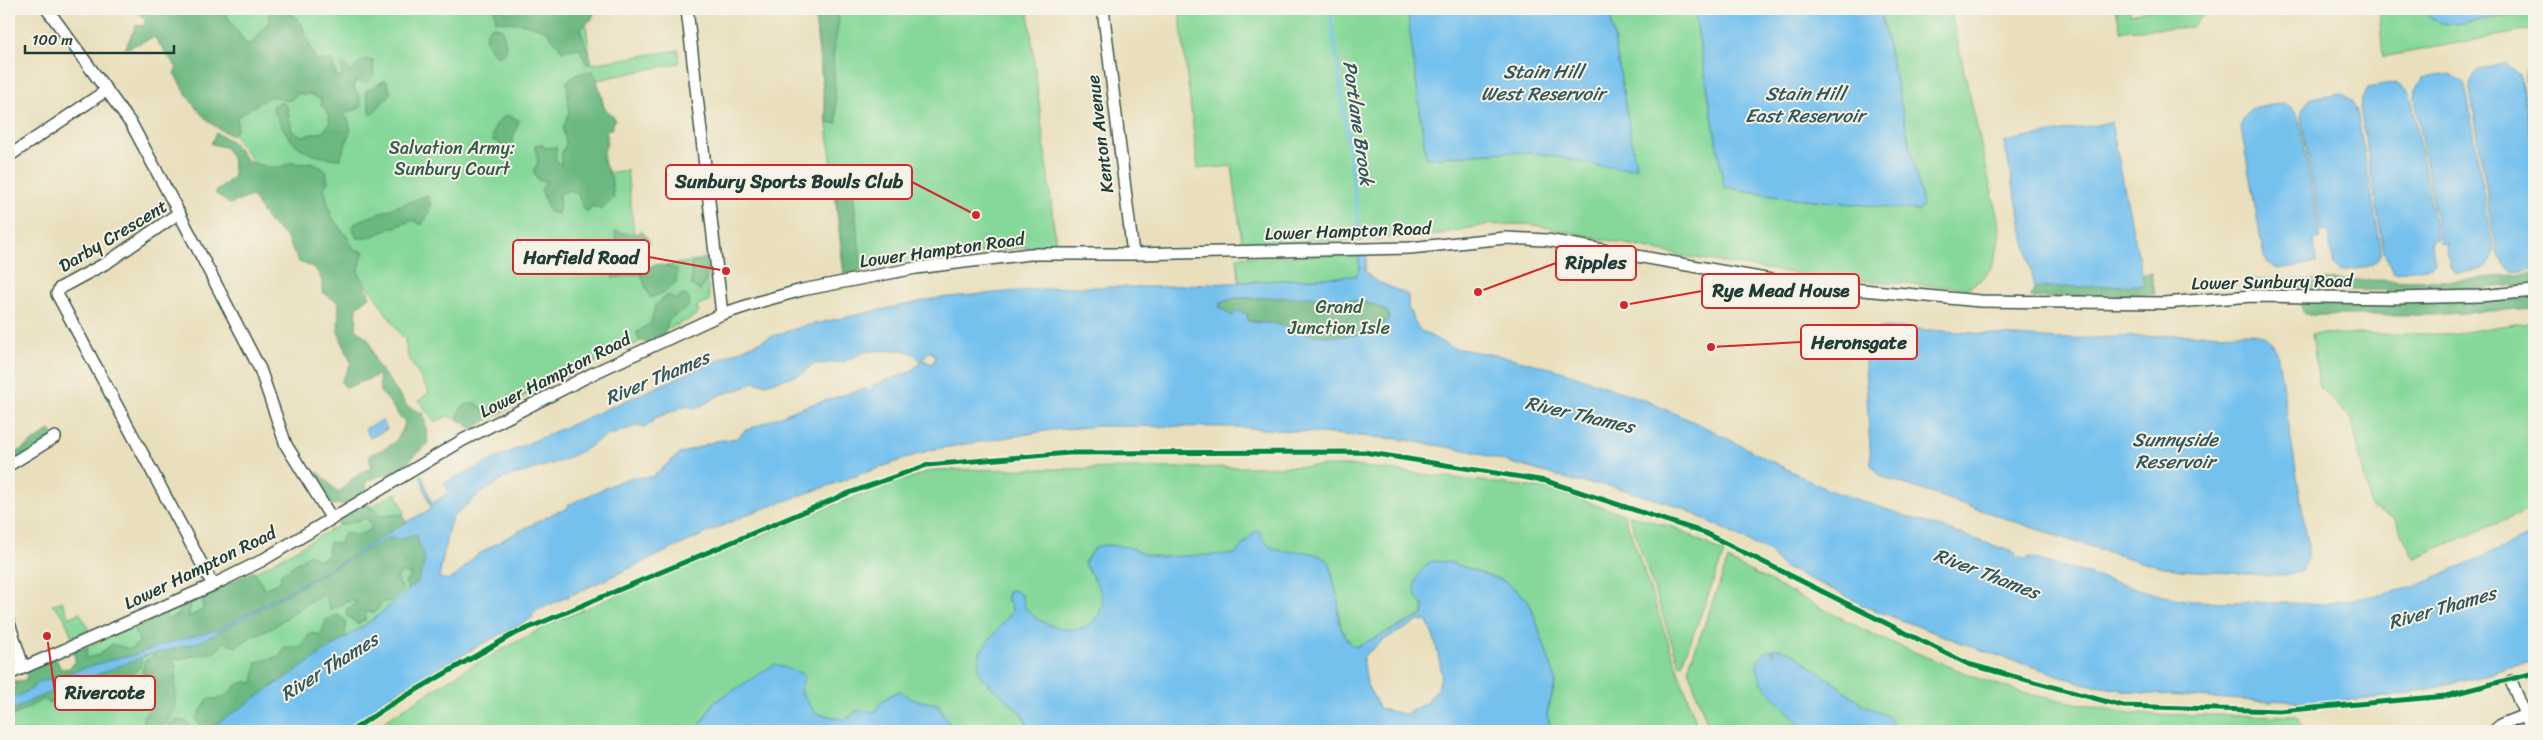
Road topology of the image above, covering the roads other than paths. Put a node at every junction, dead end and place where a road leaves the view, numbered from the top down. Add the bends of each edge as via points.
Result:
1 (47, 9) edge
2 (687, 9) edge
3 (1103, 9) edge
4 (107, 90) junction
5 (9, 156) edge
6 (179, 213) junction
7 (1132, 254) junction
8 (2534, 291) edge
9 (1980, 301) joint
10 (722, 314) junction
11 (55, 437) dead end
12 (9, 465) edge
13 (332, 520) junction
14 (213, 585) junction
15 (9, 623) edge
16 (24, 666) junction
17 (9, 674) edge
18 (2510, 680) dead end
19 (2525, 715) junction
20 (2494, 731) edge
21 (2532, 731) edge

1 - 4 street
2 - 10 street
3 - 7 street, Kenton Avenue
4 - 5 street
4 - 6 street via 132,125
6 - 13 street, Darby Crescent via 260,369 286,445
6 - 14 street, Darby Crescent via 108,262 60,288 57,294
7 - 9 street, Lower Hampton Road via 1429,247 1522,238 1788,283
7 - 10 street, Lower Hampton Road via 1030,254 916,268 802,290
8 - 9 street, Lower Sunbury Road via 2398,298 2252,296 2164,303
10 - 13 street, Lower Hampton Road via 594,373 463,440
11 - 12 street
13 - 14 street, Lower Hampton Road
14 - 16 street, Lower Hampton Road
15 - 16 street
16 - 17 street, Lower Hampton Road
18 - 19 street
19 - 20 street via 2502,724
19 - 21 street

